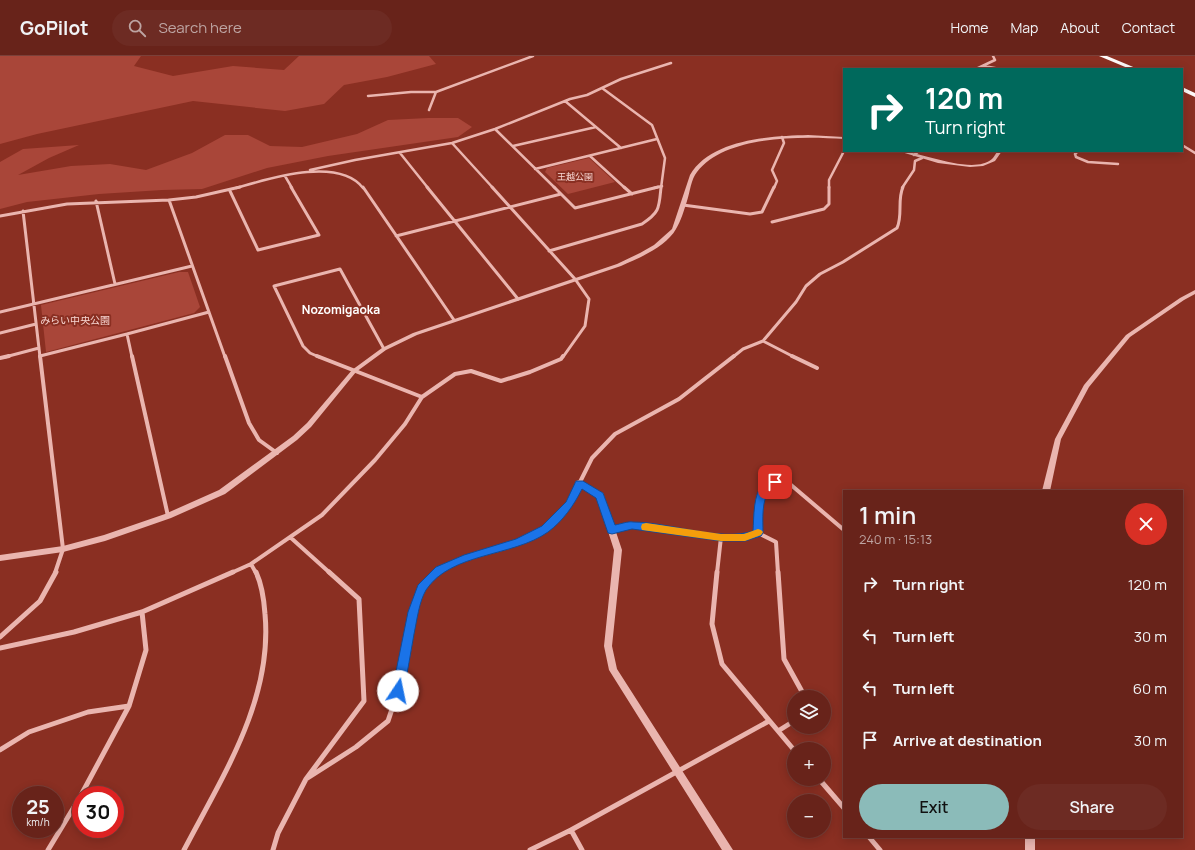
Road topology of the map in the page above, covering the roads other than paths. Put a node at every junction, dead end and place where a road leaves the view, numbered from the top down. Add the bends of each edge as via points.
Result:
1 (532, 56) edge
2 (993, 56) edge
3 (1102, 56) edge
4 (671, 63) dead end
5 (983, 66) junction
6 (978, 68) edge
7 (994, 68) edge
8 (1132, 68) edge
9 (602, 88) junction
10 (1183, 89) edge
11 (436, 92) junction
12 (1195, 95) edge
13 (368, 96) dead end
14 (565, 101) junction
15 (429, 110) dead end
16 (596, 127) junction
17 (495, 129) junction
18 (782, 137) junction
19 (843, 138) edge
20 (657, 139) junction
21 (452, 143) junction
22 (513, 146) junction
23 (1183, 146) edge
24 (621, 148) junction
25 (843, 152) edge
26 (904, 152) edge
27 (918, 152) edge
28 (1000, 152) edge
29 (1076, 152) edge
30 (400, 153) junction
31 (1195, 153) edge
32 (914, 155) junction
33 (590, 156) junction
34 (922, 158) junction
35 (1118, 164) dead end
36 (535, 169) junction
37 (300, 172) junction
38 (285, 176) junction
39 (662, 186) junction
40 (230, 191) junction
41 (561, 194) junction
42 (632, 194) junction
43 (169, 200) junction
44 (96, 201) junction
45 (683, 205) junction
46 (510, 207) junction
47 (23, 211) junction
48 (0, 216) edge
49 (455, 221) junction
50 (772, 222) dead end
51 (396, 236) junction
52 (549, 251) junction
53 (192, 266) junction
54 (575, 279) junction
55 (115, 284) junction
56 (1195, 292) edge
57 (518, 299) junction
58 (34, 304) junction
59 (0, 312) edge
60 (209, 312) junction
61 (454, 320) junction
62 (36, 324) junction
63 (0, 333) edge
64 (127, 334) junction
65 (763, 341) junction
66 (39, 348) junction
67 (384, 349) junction
68 (40, 356) junction
69 (0, 358) edge
70 (817, 368) dead end
71 (354, 371) junction
72 (422, 397) junction
73 (277, 453) junction
74 (580, 483) junction
75 (1046, 490) edge
76 (168, 516) junction
77 (843, 529) edge
78 (612, 530) junction
79 (758, 533) junction
80 (290, 537) junction
81 (721, 537) junction
82 (63, 549) junction
83 (0, 558) edge
84 (251, 564) junction
85 (142, 612) junction
86 (0, 637) edge
87 (0, 648) edge
88 (801, 690) edge
89 (129, 706) junction
90 (769, 721) junction
91 (787, 725) edge
92 (778, 731) junction
93 (787, 742) edge
94 (0, 750) edge
95 (677, 772) junction
96 (306, 779) junction
97 (825, 786) edge
98 (843, 807) edge
99 (571, 830) junction
100 (870, 838) edge
101 (1030, 838) edge
102 (48, 850) edge
103 (184, 850) edge
104 (273, 850) edge
105 (530, 850) edge
106 (582, 850) edge
107 (728, 850) edge
108 (880, 850) edge
109 (1030, 850) edge

1 - 11 street
2 - 5 street via 995,60
3 - 8 highway
4 - 9 street
5 - 6 street
5 - 7 street
9 - 14 street
9 - 20 street via 652,125
10 - 12 highway
11 - 13 street
11 - 15 street
14 - 16 street
14 - 17 street
16 - 22 street
16 - 24 street
17 - 21 street
17 - 22 street
18 - 19 street
18 - 45 street via 737,145 708,158 694,172
18 - 45 street via 784,143 772,170 777,181 762,212 750,214
20 - 24 street
20 - 39 street via 665,158
21 - 30 street
21 - 46 street
22 - 36 street
23 - 31 street
24 - 33 street
25 - 50 street via 829,180 829,204 824,208
26 - 32 street
27 - 32 street
28 - 34 street via 992,161 981,165 951,164
29 - 35 street via 1076,157 1088,162
30 - 37 street
30 - 49 street
32 - 34 street
33 - 36 street
33 - 42 street
34 - 65 street via 915,161 914,170 900,193 900,222 897,228 820,274 806,286
36 - 41 street
37 - 38 street
37 - 51 street via 338,174 357,181
38 - 40 street
38 - 40 street via 319,235 258,250
39 - 42 street
39 - 52 street via 655,215 646,222
40 - 43 street
41 - 42 street via 575,208
41 - 46 street
43 - 44 street
43 - 53 street
44 - 47 street
44 - 55 street
45 - 54 street via 674,229 654,247 636,258
46 - 49 street
46 - 52 street
47 - 48 street
47 - 58 street
49 - 51 street
49 - 57 street
51 - 61 street
52 - 54 street
53 - 55 street
53 - 60 street
54 - 57 street
54 - 72 street via 589,299 585,326 561,359 500,381 471,371 455,374
55 - 58 street
56 - 75 street via 1128,336 1086,386 1058,439
57 - 61 street
58 - 59 street
58 - 62 street
60 - 64 street
60 - 73 street via 248,424 259,440
61 - 67 street
62 - 63 street
62 - 66 street
64 - 68 street
64 - 76 street
65 - 70 street
65 - 74 street via 743,349 679,399 615,434 592,458
66 - 68 street
66 - 69 street
67 - 71 street
67 - 71 street via 340,269 274,286 303,346 310,353
68 - 82 street
71 - 72 street
71 - 73 street via 309,425
72 - 80 street via 406,424 375,460 322,515
73 - 76 street via 222,492
74 - 78 street via 600,496
74 - 96 street via 569,504 545,529 519,542 467,558 439,570 422,588 413,612 398,691 388,721 356,747
76 - 82 street via 105,538
77 - 79 street via 784,479 767,486 760,500
78 - 81 street via 632,525
78 - 95 street via 618,550 608,646 613,670
79 - 81 street via 745,538
79 - 88 street via 776,542 784,659
80 - 84 street
80 - 96 street via 359,599 364,701
81 - 90 street via 712,624 722,664
82 - 83 street
82 - 86 street via 56,572 40,601
84 - 85 street
84 - 103 street via 258,573 268,619 264,668 251,716
85 - 87 street via 74,632
85 - 89 street via 146,650
89 - 94 street via 88,712 36,729
89 - 102 street
90 - 92 street
90 - 95 street
91 - 92 street
92 - 93 street
95 - 99 street
95 - 107 street
96 - 104 street via 278,833
97 - 98 street
99 - 105 street
99 - 106 street
100 - 108 street
101 - 109 street

